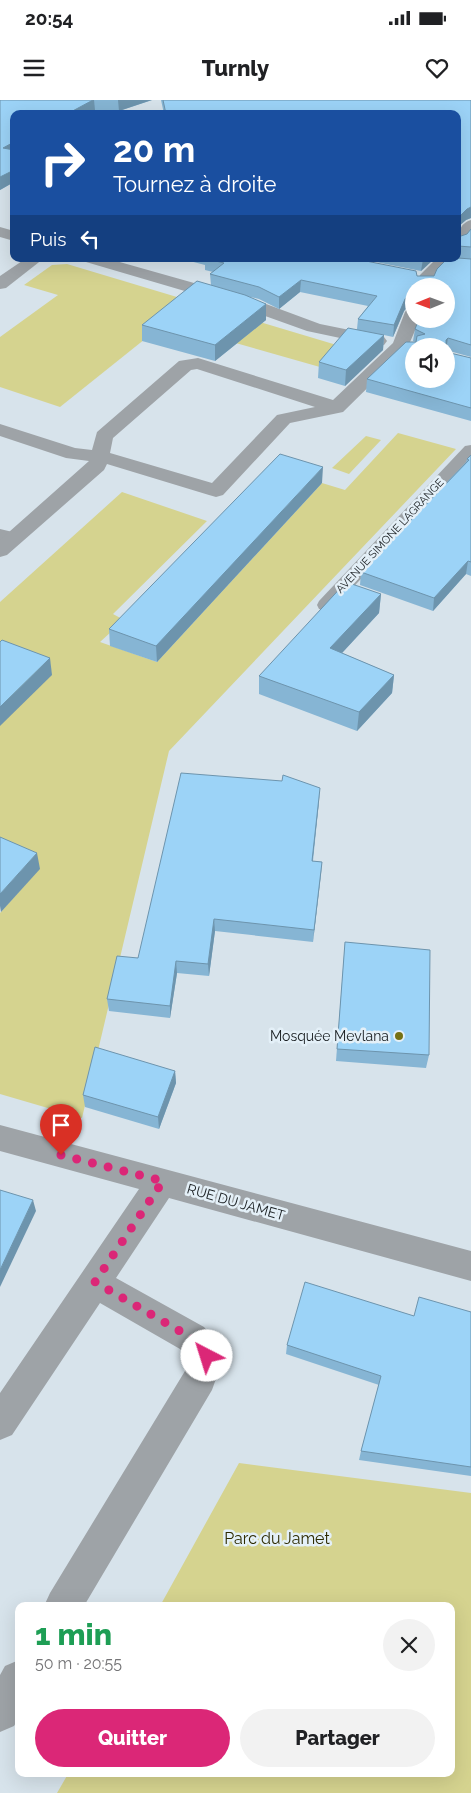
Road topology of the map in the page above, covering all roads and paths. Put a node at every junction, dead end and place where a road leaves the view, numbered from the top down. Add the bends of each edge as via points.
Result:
1 (471, 225) edge
2 (461, 238) edge
3 (31, 262) edge
4 (102, 262) edge
5 (442, 262) edge
6 (453, 262) edge
7 (462, 264) edge
8 (407, 275) edge
9 (415, 278) edge
10 (428, 278) edge
11 (0, 284) edge
12 (405, 347) edge
13 (405, 349) edge
14 (336, 408) junction
15 (0, 430) edge
16 (471, 450) edge
17 (100, 456) junction
18 (8, 536) edge
19 (0, 551) edge
20 (316, 615) edge
21 (0, 1138) edge
22 (163, 1181) junction
23 (471, 1266) edge
24 (95, 1282) junction
25 (0, 1423) edge
26 (65, 1602) edge
27 (15, 1687) edge
28 (0, 1712) edge

1 - 2 street
3 - 11 street
4 - 12 street via 252,305 276,317 344,336
5 - 10 street
6 - 7 street
8 - 9 street
13 - 14 street
14 - 17 street via 284,419 216,491
14 - 17 street via 198,363 185,365 104,436
15 - 17 street via 73,454
16 - 20 lane, AVENUE SIMONE LAGRANGE
17 - 18 street via 97,466
18 - 19 street
21 - 22 street, RUE DU JAMET
22 - 23 street, RUE DU JAMET
22 - 24 street
24 - 25 street
24 - 26 street via 192,1338 207,1356 200,1378
27 - 28 street

